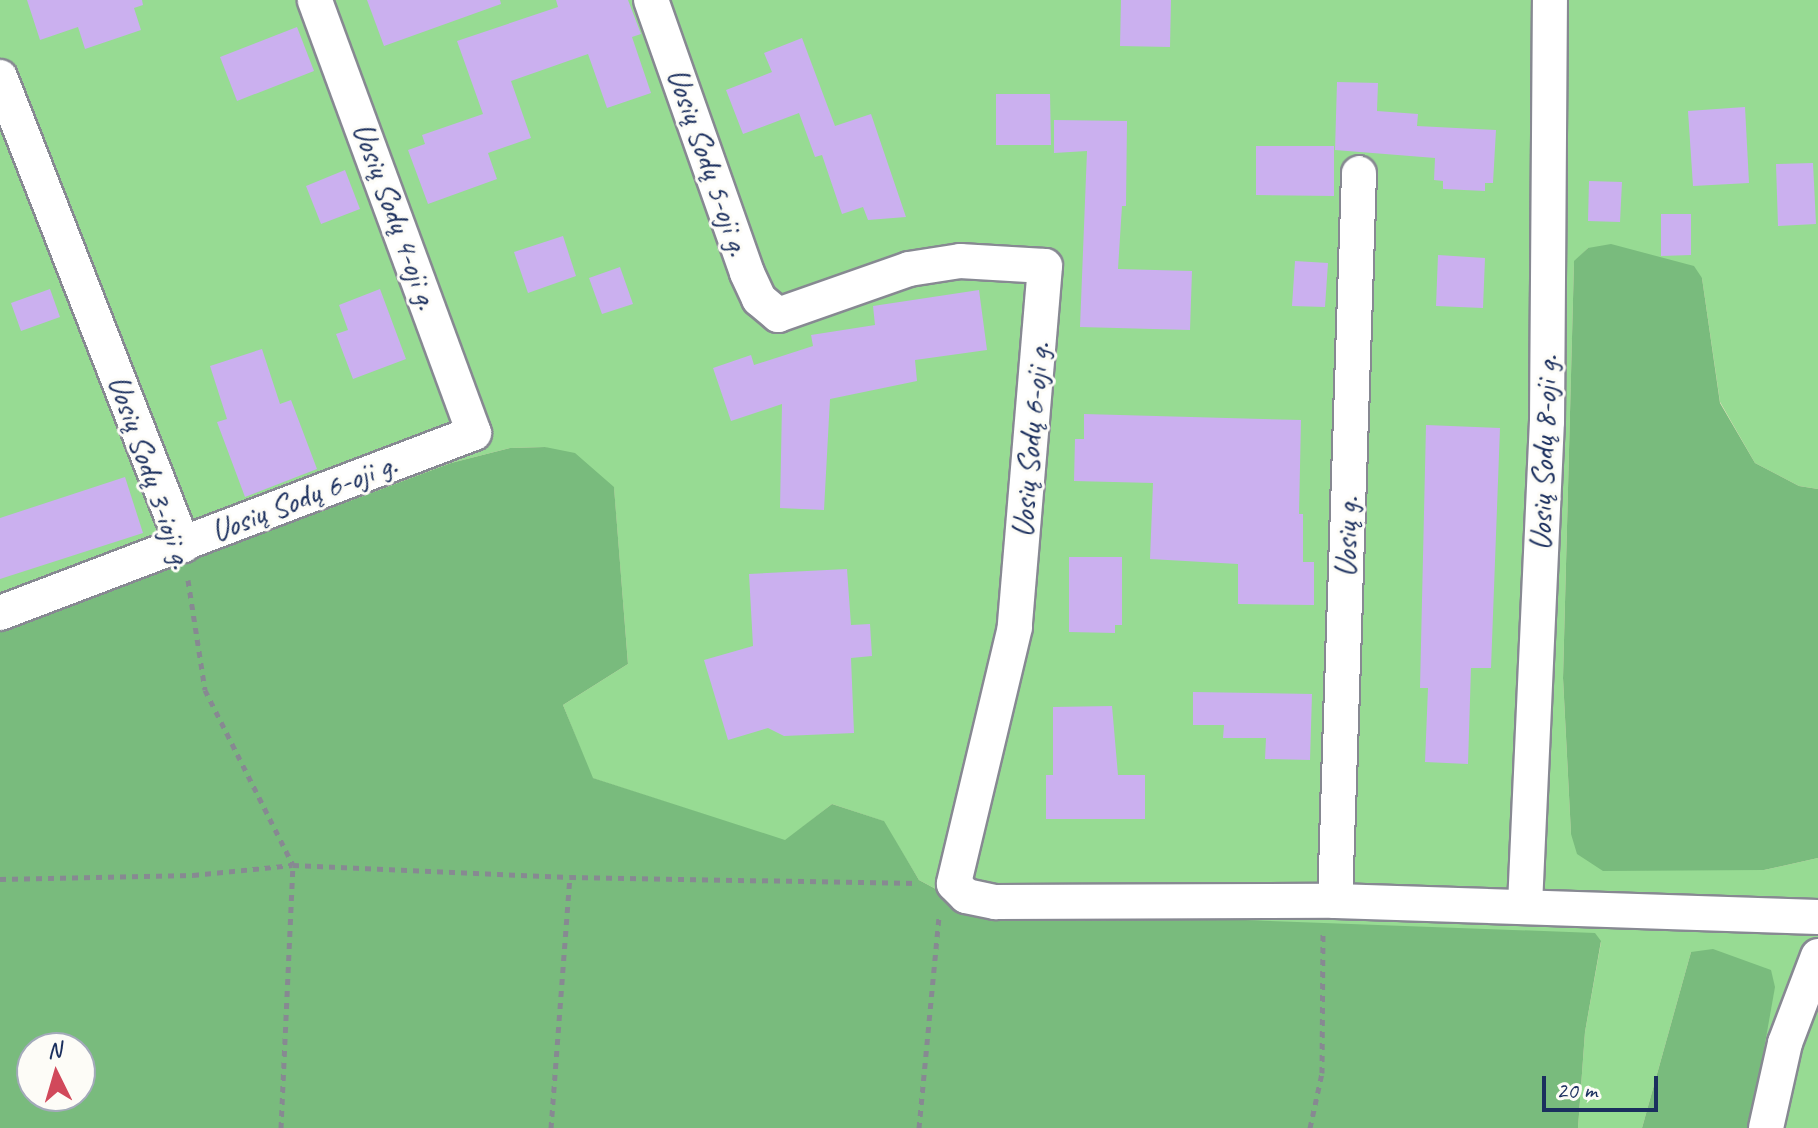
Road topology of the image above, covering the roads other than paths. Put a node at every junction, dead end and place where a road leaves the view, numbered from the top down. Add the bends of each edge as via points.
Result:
1 (315, 0) edge
2 (651, 0) edge
3 (1550, 0) edge
4 (0, 77) edge
5 (1359, 173) dead end
6 (778, 315) joint
7 (474, 433) joint
8 (183, 545) junction
9 (0, 613) edge
10 (1329, 901) junction
11 (1525, 905) junction
12 (1818, 917) edge
13 (1818, 956) edge
14 (1766, 1128) edge

1 - 7 street, Uosių Sodų 4-oji g.
2 - 6 street, Uosių Sodų 5-oji g. via 747,273 759,299
3 - 11 street, Uosių Sodų 8-oji g. via 1547,422
4 - 8 street, Uosių Sodų 3-ioji g.
5 - 10 street, Uosių g.
6 - 10 street, Uosių Sodų 6-oji g. via 909,269 960,261 1045,266 1015,627 954,884 966,896 995,902
7 - 8 street, Uosių Sodų 6-oji g.
8 - 9 street, Uosių Sodų 6-oji g.
10 - 11 street
11 - 12 street
13 - 14 street via 1785,1043

